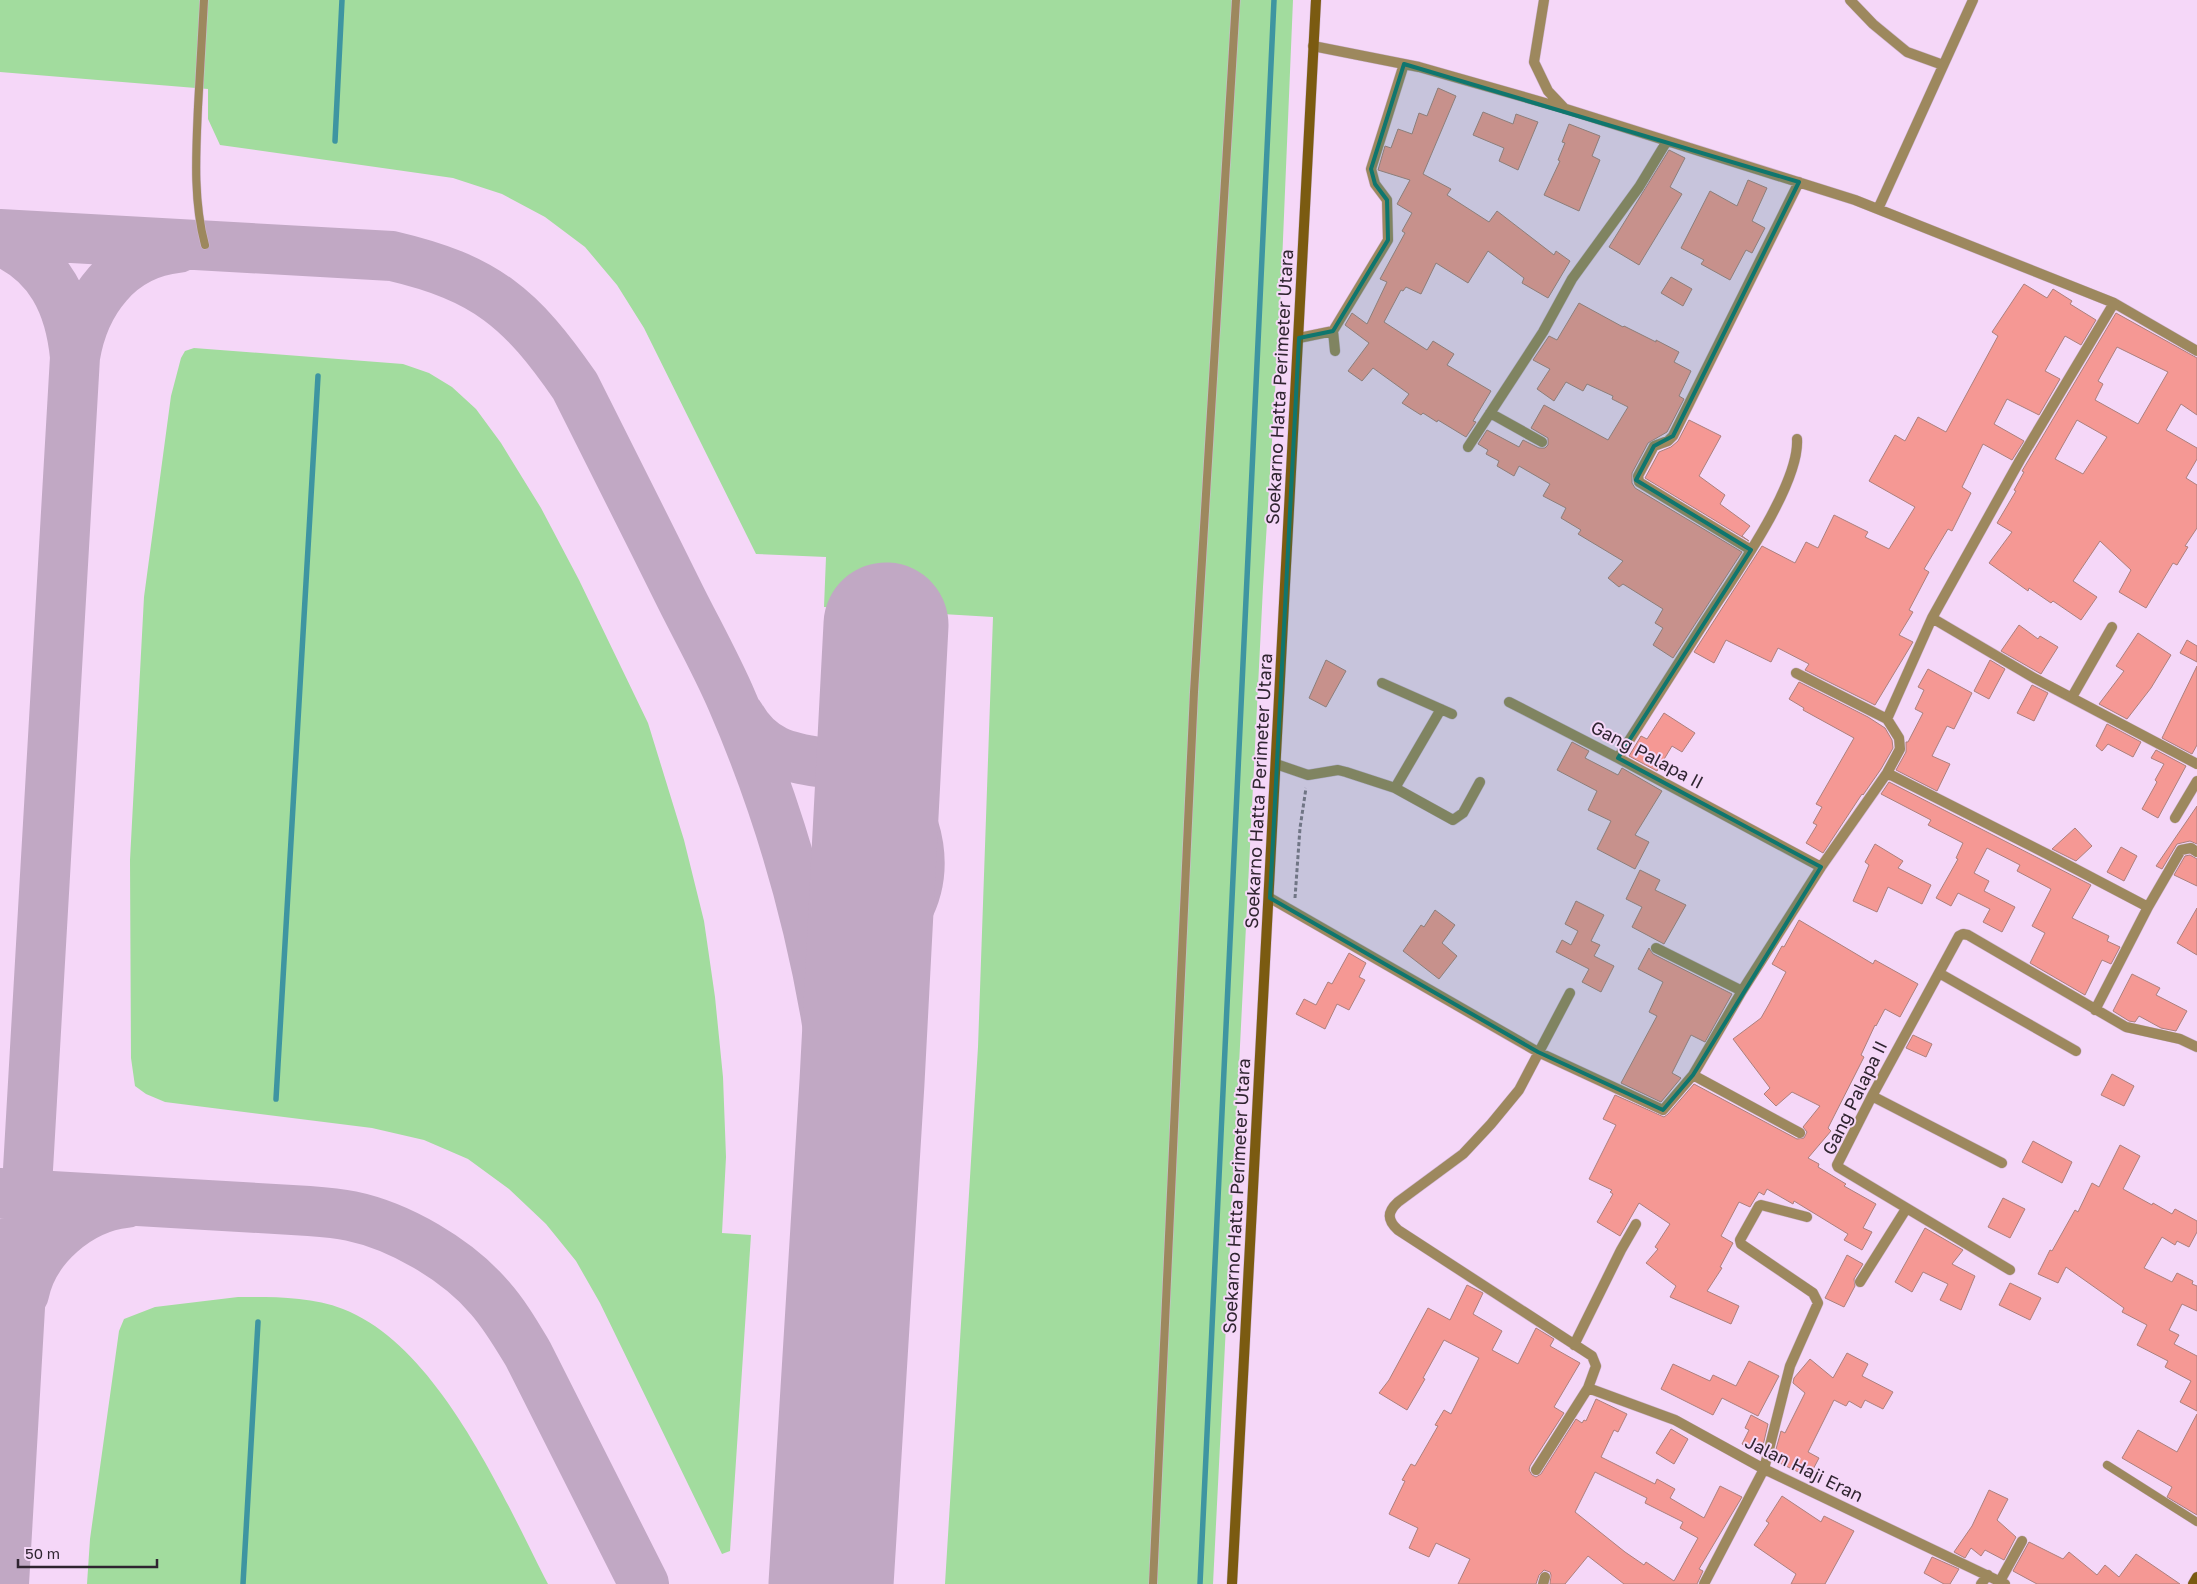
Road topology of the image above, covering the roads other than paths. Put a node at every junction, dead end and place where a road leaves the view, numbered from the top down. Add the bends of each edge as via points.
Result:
1 (204, 0) edge
2 (1236, 0) edge
3 (1316, 0) edge
4 (1544, 0) edge
5 (1850, 0) edge
6 (1973, 0) edge
7 (1313, 46) junction
8 (1404, 64) junction
9 (1943, 65) junction
10 (1566, 110) junction
11 (1668, 141) junction
12 (1798, 182) junction
13 (1878, 209) junction
14 (205, 245) dead end
15 (2114, 304) junction
16 (1333, 331) junction
17 (1299, 338) junction
18 (1335, 351) dead end
19 (2197, 351) edge
20 (1490, 413) junction
21 (1797, 439) dead end
22 (1542, 442) dead end
23 (1468, 446) dead end
24 (1751, 550) junction
25 (1932, 618) junction
26 (2112, 627) dead end
27 (1796, 673) dead end
28 (1382, 683) dead end
29 (2072, 697) junction
30 (1509, 702) dead end
31 (1441, 709) junction
32 (1452, 714) dead end
33 (1887, 719) junction
34 (1618, 758) junction
35 (1276, 764) junction
36 (2197, 764) edge
37 (1887, 773) junction
38 (2197, 781) edge
39 (1480, 782) dead end
40 (1395, 788) junction
41 (2175, 818) dead end
42 (2197, 852) edge
43 (1821, 867) junction
44 (1270, 898) junction
45 (2148, 908) junction
46 (1656, 948) dead end
47 (1939, 973) junction
48 (1742, 991) junction
49 (1570, 993) dead end
50 (2096, 1010) junction
51 (2197, 1046) edge
52 (2076, 1051) dead end
53 (1538, 1052) junction
54 (1693, 1075) junction
55 (1872, 1096) junction
56 (1800, 1133) dead end
57 (2002, 1163) dead end
58 (1906, 1209) junction
59 (1807, 1217) dead end
60 (1636, 1224) dead end
61 (2010, 1270) dead end
62 (1860, 1282) dead end
63 (1574, 1346) junction
64 (1588, 1388) junction
65 (2107, 1465) dead end
66 (1764, 1469) junction
67 (1536, 1470) dead end
68 (2197, 1522) edge
69 (2022, 1541) dead end
70 (1988, 1575) junction
71 (2197, 1577) edge
72 (2002, 1583) edge
73 (1153, 1584) edge
74 (1232, 1584) edge
75 (1704, 1584) edge
76 (1982, 1584) edge
77 (2194, 1584) edge

1 - 14 lane via 196,202
2 - 73 lane via 1194,692
3 - 7 main road, Soekarno Hatta Perimeter Utara
4 - 10 street via 1534,62 1548,91
5 - 9 street via 1907,52
6 - 9 street
7 - 8 street
7 - 17 main road, Soekarno Hatta Perimeter Utara
8 - 10 street
8 - 16 street via 1371,169 1375,184 1387,200 1388,240
9 - 13 street
10 - 11 street
11 - 12 street
11 - 20 street via 1572,279 1543,332
12 - 13 street
12 - 24 street via 1673,436 1654,446 1638,476 1639,482
13 - 15 street
15 - 19 street
15 - 25 street via 2020,460
16 - 17 street
16 - 18 street
17 - 35 main road, Soekarno Hatta Perimeter Utara
20 - 22 street
20 - 23 street
21 - 24 street via 1784,490
24 - 34 street
25 - 29 street
25 - 33 street
26 - 29 street
27 - 33 street
28 - 31 street
29 - 36 street
30 - 34 street, Gang Palapa II
31 - 32 street
31 - 40 street
33 - 37 street via 1899,738 1900,749
34 - 43 street, Gang Palapa II
35 - 40 street via 1308,775 1338,770
35 - 44 main road, Soekarno Hatta Perimeter Utara
37 - 43 street
37 - 45 street
38 - 41 street
39 - 40 street via 1463,813 1453,820
42 - 45 street via 2191,848 2181,850
43 - 48 street
44 - 53 street
44 - 74 main road, Soekarno Hatta Perimeter Utara
45 - 50 street
46 - 48 street
47 - 50 street, Gang Palapa II via 1958,936 1963,934
47 - 52 street
47 - 55 street, Gang Palapa II
48 - 54 street
49 - 53 street
50 - 51 street via 2126,1027
53 - 54 street via 1663,1110
53 - 63 street via 1519,1090 1491,1124 1463,1154 1398,1202 1389,1216 1391,1224 1398,1230
54 - 56 street
55 - 57 street
55 - 58 street, Gang Palapa II via 1838,1167
58 - 61 street, Gang Palapa II
58 - 62 street
59 - 66 street via 1759,1206 1740,1240 1741,1244 1812,1293 1818,1303 1790,1366
60 - 63 street
63 - 64 street via 1592,1356 1596,1366
64 - 66 street, Jalan Haji Eran via 1675,1420
64 - 67 street
65 - 68 lane
66 - 70 street, Jalan Haji Eran
66 - 75 street
69 - 72 street
70 - 72 street, Jalan Haji Eran
70 - 76 street
71 - 77 main road

